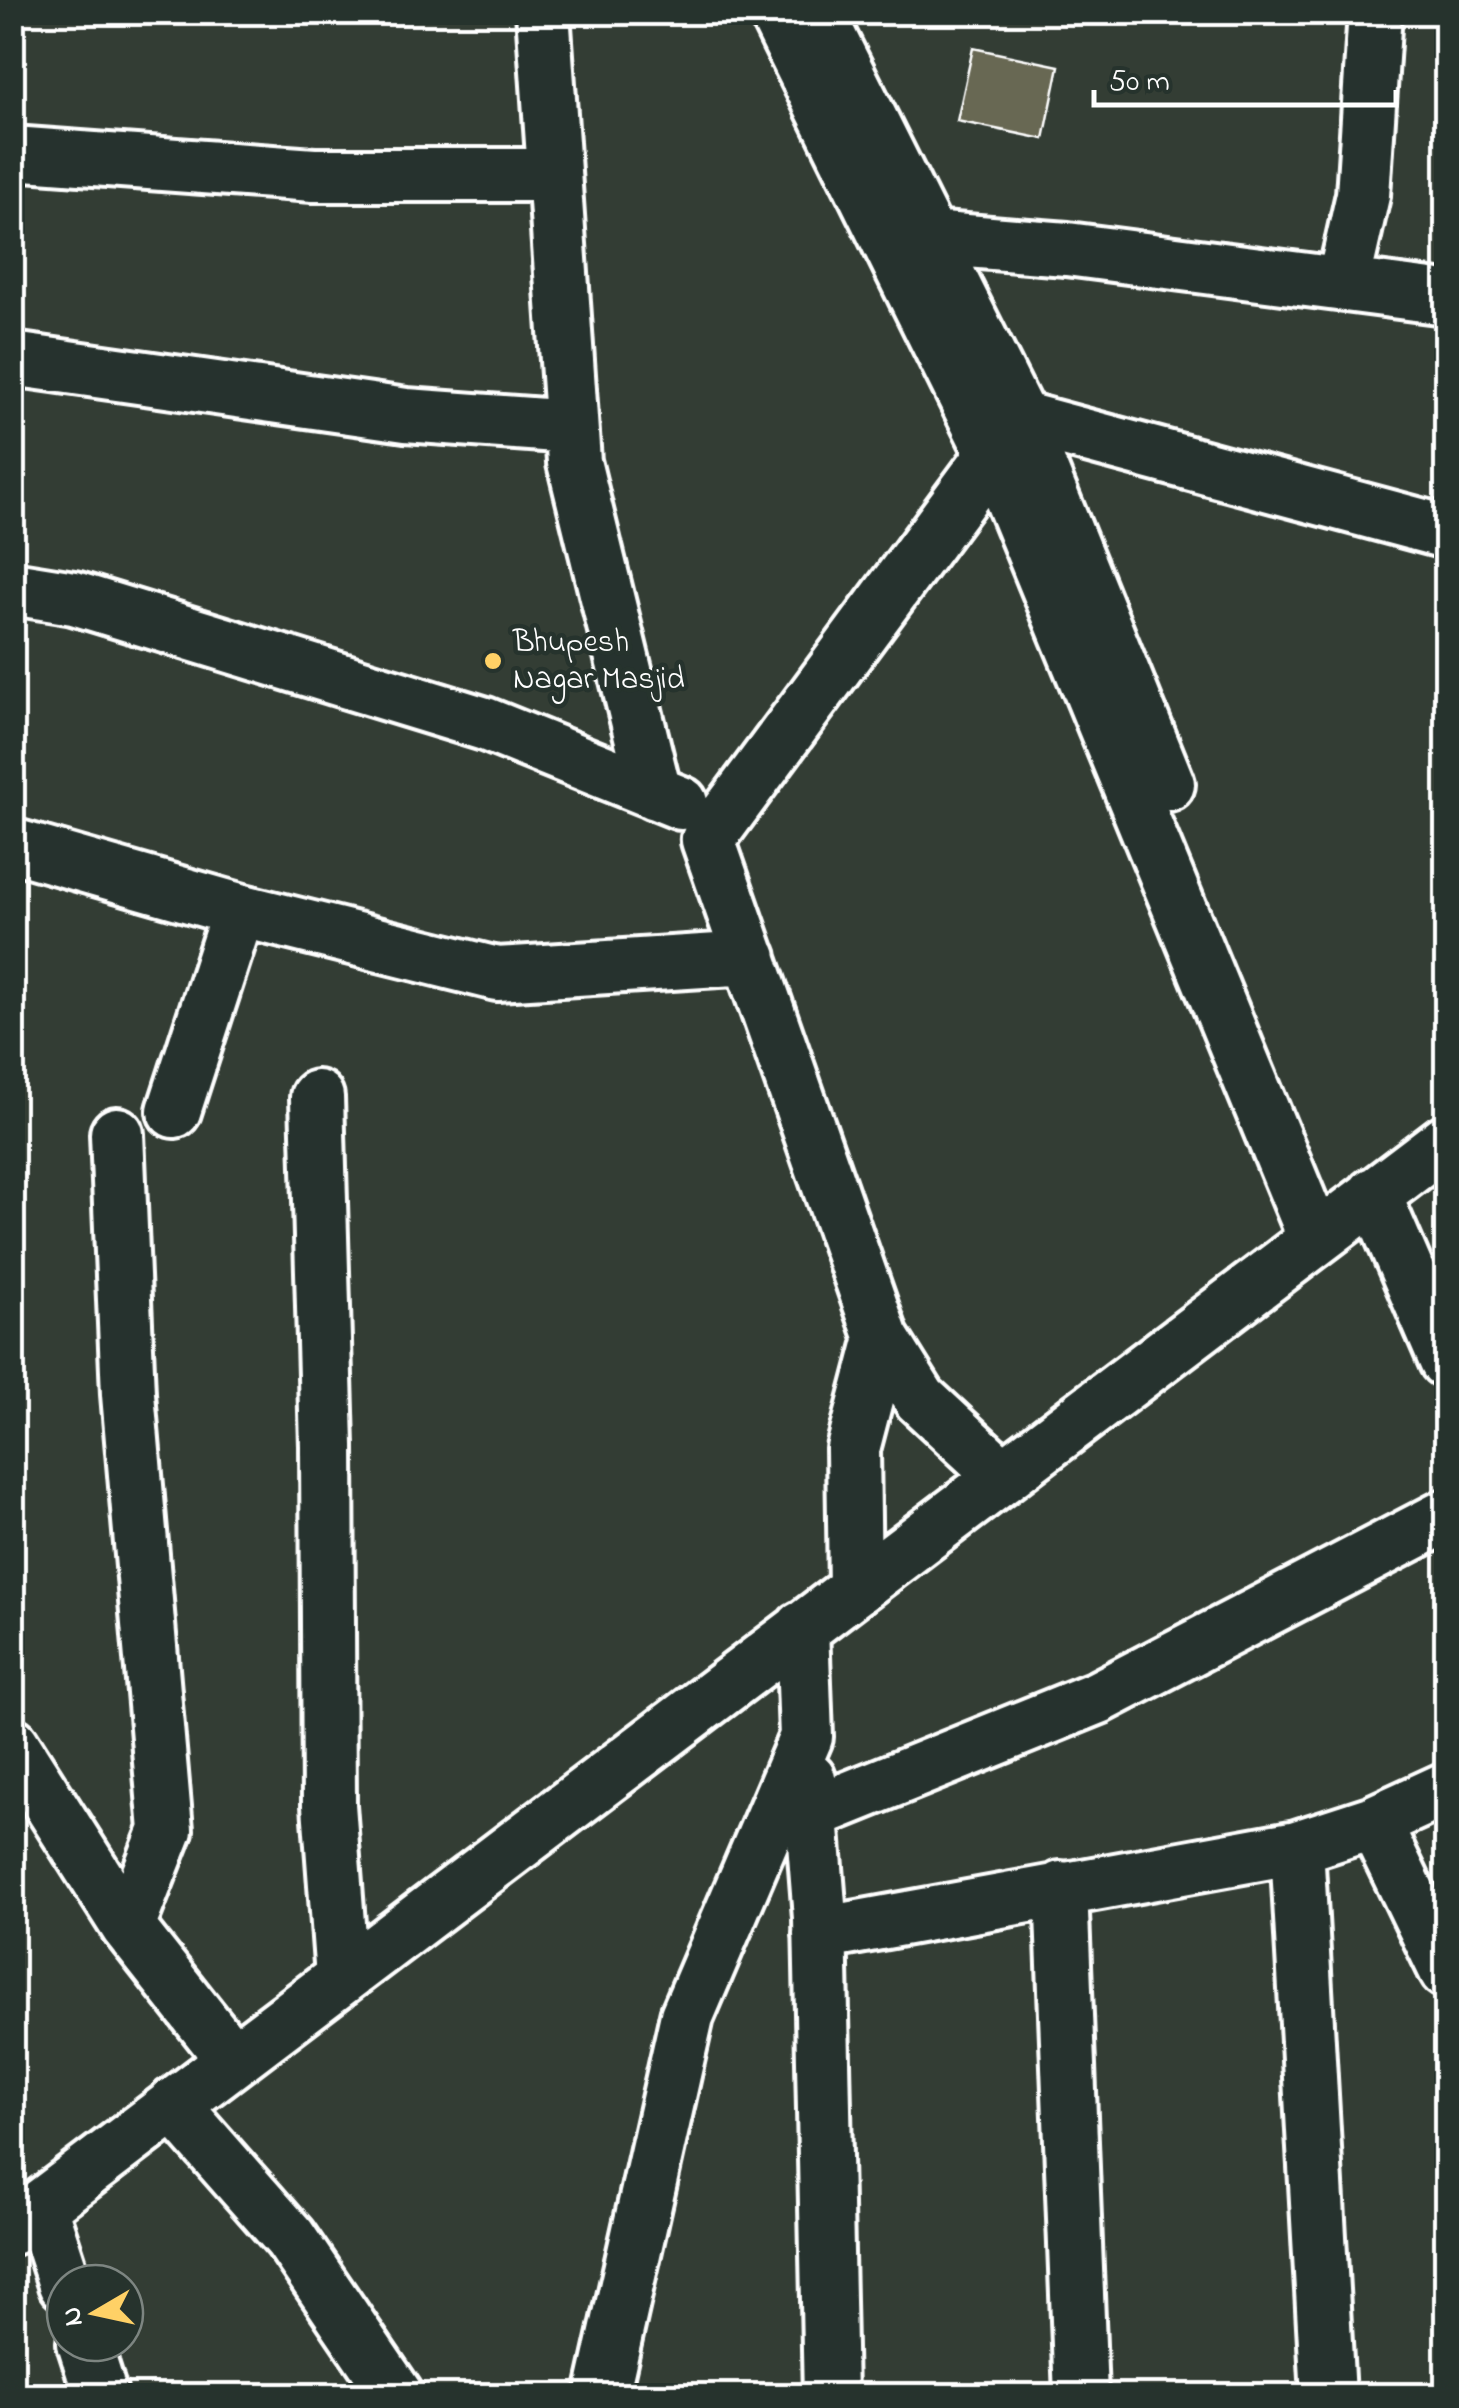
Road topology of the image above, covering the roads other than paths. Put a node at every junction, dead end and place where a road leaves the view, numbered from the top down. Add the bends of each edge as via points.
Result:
1 (543, 12) edge
2 (775, 12) edge
3 (817, 12) edge
4 (1375, 12) edge
5 (12, 154) edge
6 (553, 175) junction
7 (928, 238) junction
8 (1343, 284) junction
9 (1446, 298) edge
10 (12, 359) edge
11 (571, 428) junction
12 (1006, 436) junction
13 (1446, 532) edge
14 (12, 588) edge
15 (655, 793) junction
16 (721, 820) junction
17 (12, 845) edge
18 (239, 910) junction
19 (750, 958) junction
20 (317, 1097) dead end
21 (174, 1112) dead end
22 (117, 1134) dead end
23 (1446, 1140) edge
24 (1344, 1216) junction
25 (882, 1338) junction
26 (1446, 1361) edge
27 (1002, 1476) junction
28 (1446, 1516) edge
29 (855, 1588) junction
30 (802, 1628) junction
31 (806, 1737) junction
32 (12, 1744) edge
33 (1446, 1788) edge
34 (812, 1813) junction
35 (1374, 1822) junction
36 (1297, 1847) junction
37 (1061, 1888) junction
38 (128, 1927) junction
39 (820, 1934) junction
40 (1446, 1971) edge
41 (342, 1977) junction
42 (233, 2060) junction
43 (174, 2106) junction
44 (26, 2217) edge
45 (53, 2263) edge
46 (90, 2363) edge
47 (101, 2396) edge
48 (397, 2396) edge
49 (602, 2396) edge
50 (830, 2396) edge
51 (1081, 2396) edge
52 (1328, 2396) edge

1 - 6 street
2 - 12 street
3 - 7 street
4 - 8 street via 1363,194
5 - 6 street via 314,176
6 - 11 street
7 - 8 street
7 - 12 street
8 - 9 street
10 - 11 street via 406,416
11 - 15 street
12 - 13 street
12 - 16 street
12 - 24 street
14 - 15 street via 74,598 484,724
15 - 16 street
16 - 19 street via 708,840
17 - 18 street
18 - 19 street via 497,974
18 - 21 street
19 - 25 street
20 - 41 street via 329,1805
22 - 38 street via 128,1394 166,1830
23 - 24 street
24 - 26 street
24 - 27 street
25 - 27 street via 920,1398
25 - 29 street via 853,1449
27 - 29 street
28 - 34 street via 1099,1696
29 - 30 street
30 - 31 street
30 - 41 street
31 - 34 street
31 - 49 street via 687,2016
32 - 38 street
33 - 35 street
34 - 39 street
35 - 36 street
35 - 40 street
36 - 37 street
36 - 52 street
37 - 39 street
37 - 51 street
38 - 42 street
39 - 50 street
41 - 42 street
42 - 43 street
43 - 44 street
43 - 48 street via 290,2238
44 - 45 street
46 - 47 street

